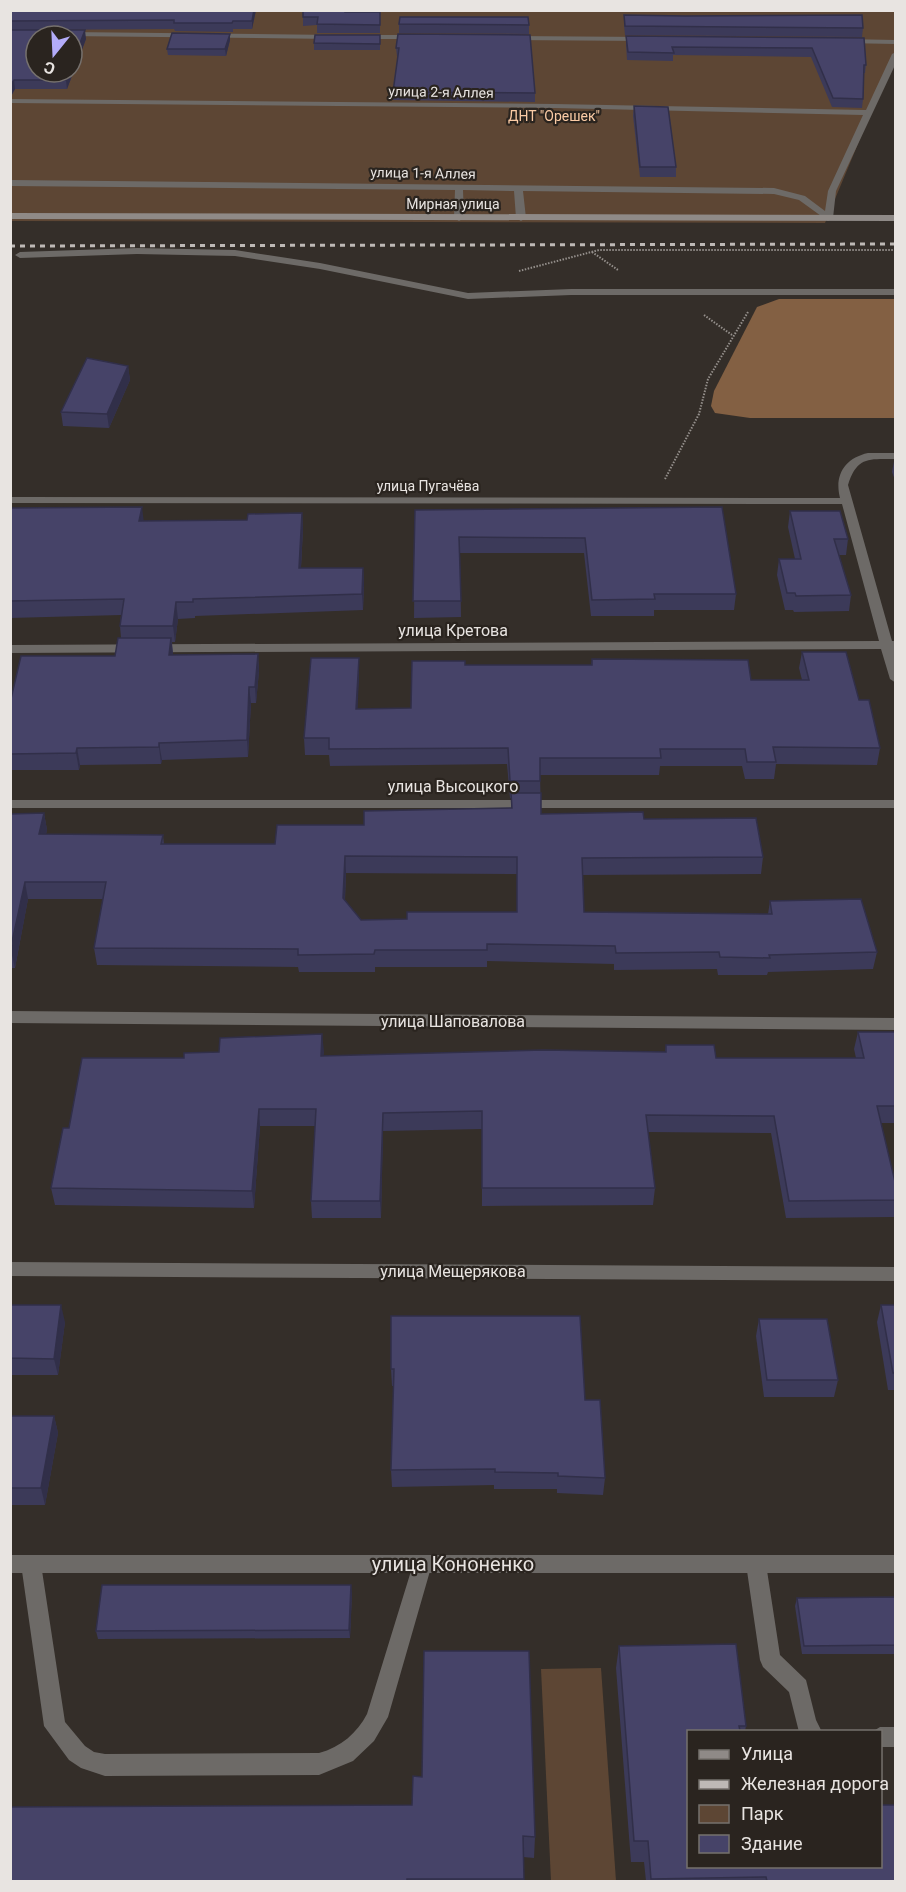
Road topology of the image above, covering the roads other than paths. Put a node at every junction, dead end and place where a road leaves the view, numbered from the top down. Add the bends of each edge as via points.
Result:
1 (84, 34) edge
2 (342, 37) edge
3 (354, 37) edge
4 (425, 38) edge
5 (508, 38) edge
6 (662, 39) edge
7 (838, 41) edge
8 (896, 42) edge
9 (896, 54) edge
10 (10, 101) edge
11 (870, 113) junction
12 (10, 183) edge
13 (459, 187) junction
14 (518, 188) junction
15 (10, 216) edge
16 (459, 218) junction
17 (521, 218) junction
18 (828, 218) junction
19 (896, 218) edge
20 (20, 255) dead end
21 (896, 292) edge
22 (896, 456) edge
23 (10, 500) edge
24 (846, 501) junction
25 (891, 645) edge
26 (10, 649) edge
27 (896, 679) edge
28 (10, 804) edge
29 (896, 804) edge
30 (10, 1017) edge
31 (896, 1024) edge
32 (10, 1269) edge
33 (896, 1274) edge
34 (21, 1564) edge
35 (422, 1564) junction
36 (756, 1564) junction
37 (896, 1564) edge
38 (811, 1730) edge

1 - 2 street
3 - 4 street
5 - 6 street
7 - 8 street
9 - 11 street
10 - 11 street, улица 2-я Аллея
11 - 18 street via 832,191
12 - 13 street, улица 1-я Аллея
13 - 14 street, улица 1-я Аллея
13 - 16 street
14 - 17 street
14 - 18 street, улица 1-я Аллея via 774,191 802,198
15 - 16 street, Мирная улица
16 - 17 street, Мирная улица
17 - 18 street, Мирная улица
18 - 19 street, Мирная улица
20 - 21 street via 235,253 468,296 571,292
22 - 24 street via 857,457 851,462 843,480
23 - 24 street, улица Пугачёва
24 - 25 street
25 - 26 street, улица Кретова
25 - 27 street
28 - 29 street, улица Высоцкого
30 - 31 street, улица Шаповалова
32 - 33 street, улица Мещерякова
34 - 35 street, улица Кононенко
34 - 35 street via 55,1726 77,1753 105,1765 319,1764 335,1760 365,1736 377,1717
35 - 36 street, улица Кононенко
36 - 37 street, улица Кононенко
36 - 38 street via 770,1660 799,1687 806,1724

